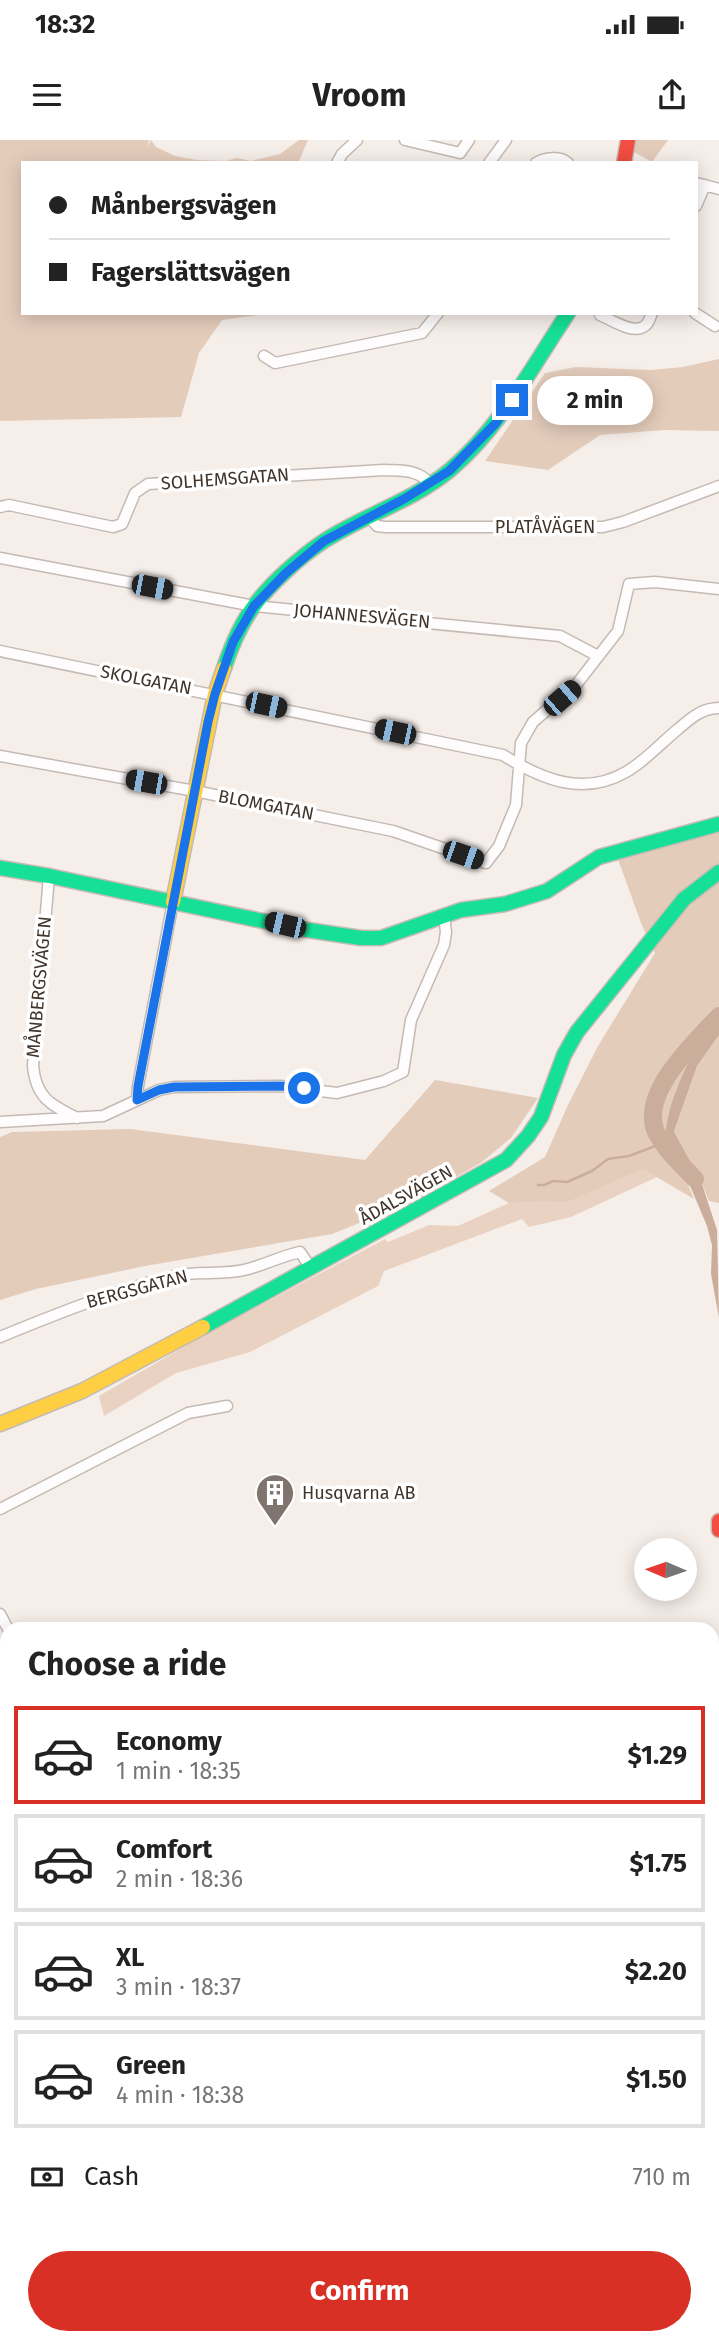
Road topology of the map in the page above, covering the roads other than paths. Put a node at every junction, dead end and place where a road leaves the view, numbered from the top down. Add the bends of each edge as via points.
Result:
1 (357, 140) edge
2 (405, 140) edge
3 (469, 140) edge
4 (506, 140) edge
5 (628, 140) edge
6 (459, 158) edge
7 (338, 161) edge
8 (490, 161) edge
9 (540, 161) edge
10 (565, 161) edge
11 (624, 161) edge
12 (701, 184) edge
13 (719, 189) edge
14 (436, 315) edge
15 (567, 315) edge
16 (600, 315) dead end
17 (651, 315) edge
18 (698, 315) edge
19 (715, 326) dead end
20 (264, 356) dead end
21 (430, 484) junction
22 (719, 486) edge
23 (0, 508) edge
24 (369, 517) junction
25 (0, 558) edge
26 (719, 589) edge
27 (254, 606) junction
28 (0, 651) edge
29 (598, 656) junction
30 (215, 694) junction
31 (719, 708) edge
32 (0, 756) edge
33 (521, 766) junction
34 (195, 791) junction
35 (719, 824) edge
36 (0, 868) edge
37 (719, 872) edge
38 (49, 876) junction
39 (173, 902) junction
40 (444, 915) junction
41 (137, 1100) junction
42 (77, 1118) junction
43 (0, 1122) edge
44 (311, 1268) junction
45 (0, 1337) edge
46 (227, 1406) dead end
47 (0, 1424) edge
48 (0, 1509) edge
49 (719, 1521) edge
50 (719, 1530) edge

1 - 7 street
2 - 6 street
3 - 6 street
4 - 8 street
5 - 11 street
9 - 10 street
12 - 13 street
14 - 20 street via 422,333 275,363
15 - 21 street via 496,423
16 - 17 street via 640,329
18 - 19 street
21 - 23 street, SOLHEMSGATAN via 417,473 384,470 148,484 135,493 122,524 113,527 9,505
21 - 24 street
22 - 24 street, PLATÅVÄGEN via 603,527 385,527
24 - 27 street via 324,541
25 - 27 street, JOHANNESVÄGEN
26 - 29 street via 629,584 618,631
27 - 29 street, JOHANNESVÄGEN via 560,636
27 - 30 street via 233,642
28 - 30 street, SKOLGATAN
29 - 33 street via 576,685 533,722 521,743
30 - 33 street, SKOLGATAN via 503,755
30 - 34 street
31 - 33 street, SKOLGATAN via 706,709 627,772 610,779 569,783 543,778
32 - 34 street, BLOMGATAN
33 - 34 street, BLOMGATAN via 516,805 499,846 486,863 393,831
34 - 39 street
35 - 40 street via 599,857 547,891
36 - 38 street
37 - 44 street, ÅDALSVÄGEN via 684,899 578,1032 541,1117 506,1160
38 - 39 street
38 - 42 street, MÅNBERGSVÄGEN via 33,1066 44,1098
39 - 40 street via 361,938 403,932
39 - 41 street
40 - 41 street via 444,944 411,1020 403,1072 337,1093 280,1086 174,1087
41 - 42 street via 103,1116
42 - 43 street
44 - 45 street, BERGSGATAN via 300,1252 225,1274 175,1275 74,1306
44 - 47 street, ÅDALSVÄGEN via 91,1387
46 - 48 street via 188,1413
49 - 50 street

